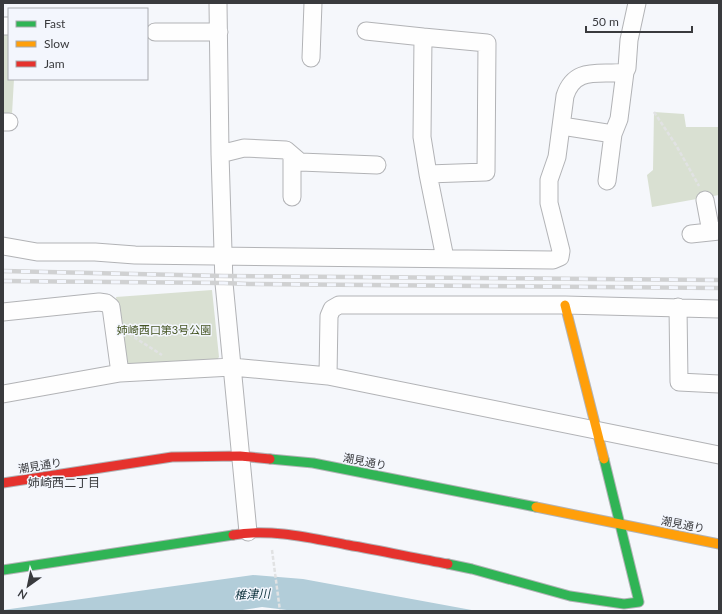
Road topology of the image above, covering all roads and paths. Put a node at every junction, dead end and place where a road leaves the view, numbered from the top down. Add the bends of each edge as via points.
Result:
1 (218, 3) edge
2 (313, 3) edge
3 (637, 3) edge
4 (375, 28) dead end
5 (155, 32) dead end
6 (219, 32) junction
7 (423, 37) junction
8 (311, 58) dead end
9 (625, 72) junction
10 (654, 112) dead end
11 (562, 126) junction
12 (613, 134) junction
13 (220, 154) junction
14 (292, 156) junction
15 (377, 165) dead end
16 (428, 174) junction
17 (607, 182) dead end
18 (292, 197) dead end
19 (705, 200) joint
20 (715, 232) edge
21 (690, 234) dead end
22 (3, 246) edge
23 (223, 256) junction
24 (446, 258) junction
25 (565, 305) junction
26 (678, 307) junction
27 (719, 309) edge
28 (3, 312) edge
29 (128, 333) dead end
30 (164, 356) dead end
31 (232, 367) junction
32 (120, 373) junction
33 (328, 376) junction
34 (719, 384) edge
35 (3, 394) edge
36 (596, 430) junction
37 (719, 454) edge
38 (240, 456) junction
39 (3, 483) edge
40 (620, 524) junction
41 (248, 532) junction
42 (719, 544) edge
43 (272, 549) dead end
44 (3, 570) edge
45 (280, 611) edge

1 - 6 street
2 - 8 street
3 - 9 street
4 - 7 street
5 - 6 street
6 - 13 street
7 - 16 street via 422,137
7 - 16 street via 487,43 486,172
9 - 11 street via 596,73 579,76 573,81 568,86 565,96
9 - 12 street via 619,119
10 - 19 path via 697,181
11 - 12 street
11 - 24 street via 557,156 549,180 549,203 560,243 560,257 553,260
12 - 17 street
13 - 14 street via 244,148 286,150
13 - 23 street
14 - 15 street via 300,162
14 - 18 street
16 - 24 street
19 - 20 street
20 - 21 street
22 - 23 street via 37,252
23 - 24 street
23 - 31 street
25 - 26 street
25 - 33 street via 339,305 332,309 329,316
25 - 36 street
26 - 27 street
26 - 34 street via 679,382
28 - 32 street via 106,303 111,307
29 - 30 path
31 - 32 street
31 - 33 street
31 - 38 street
32 - 35 street
33 - 36 street
36 - 37 street
36 - 40 street
38 - 39 street, 潮見通り via 172,457
38 - 40 street, 潮見通り via 313,463
38 - 41 street
40 - 41 street via 639,602 624,604 570,596 472,569 318,539
40 - 42 street, 潮見通り
41 - 44 street
43 - 45 path

